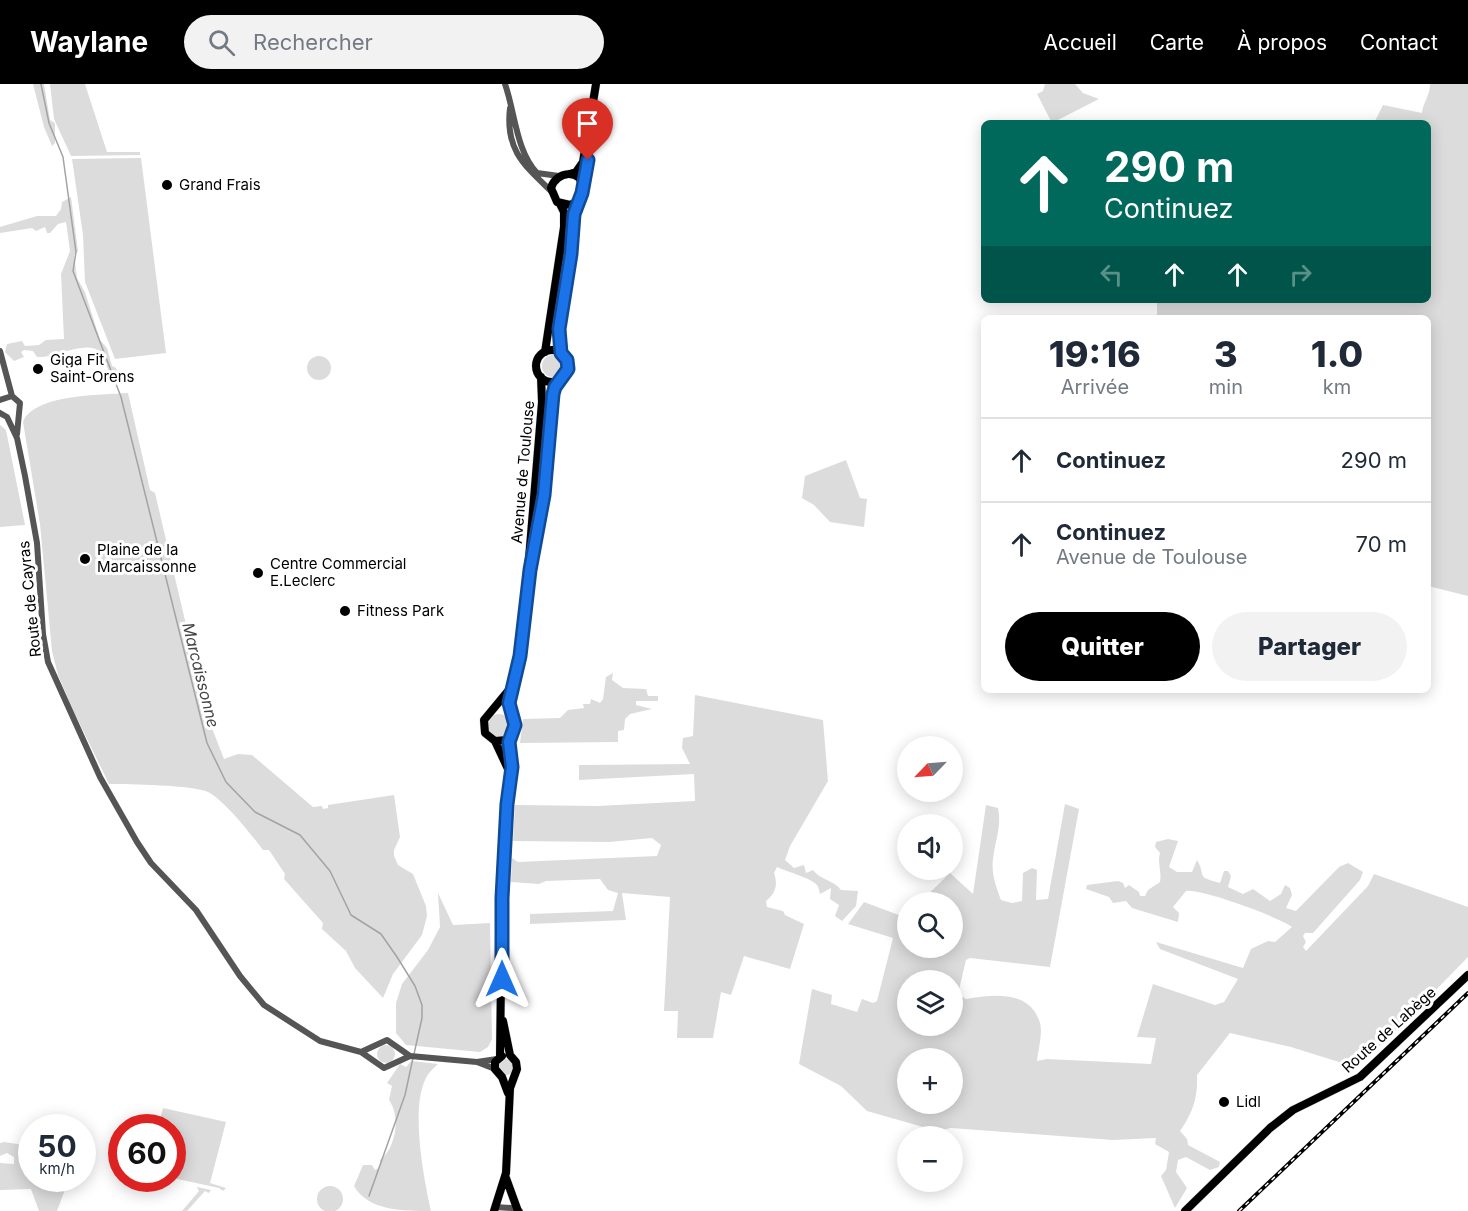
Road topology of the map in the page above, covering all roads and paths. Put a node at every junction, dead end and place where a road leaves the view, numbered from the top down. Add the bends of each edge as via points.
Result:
1 (505, 84) edge
2 (596, 84) edge
3 (511, 105) junction
4 (593, 107) junction
5 (570, 174) junction
6 (559, 176) junction
7 (582, 184) junction
8 (552, 192) junction
9 (578, 201) junction
10 (560, 204) junction
11 (0, 351) edge
12 (545, 352) junction
13 (561, 353) junction
14 (5, 376) junction
15 (541, 377) junction
16 (559, 381) junction
17 (12, 396) junction
18 (0, 400) edge
19 (0, 412) edge
20 (18, 413) junction
21 (7, 417) junction
22 (17, 438) junction
23 (530, 570) junction
24 (513, 685) junction
25 (493, 711) junction
26 (510, 715) junction
27 (510, 737) junction
28 (495, 741) junction
29 (510, 778) junction
30 (1468, 975) edge
31 (503, 1020) junction
32 (374, 1047) junction
33 (398, 1048) junction
34 (361, 1052) junction
35 (510, 1055) junction
36 (410, 1056) junction
37 (499, 1058) junction
38 (373, 1059) junction
39 (398, 1061) junction
40 (477, 1062) junction
41 (495, 1069) junction
42 (515, 1074) junction
43 (502, 1077) junction
44 (510, 1099) junction
45 (506, 1173) junction
46 (494, 1209) edge
47 (518, 1210) edge
48 (1185, 1211) edge

1 - 3 street
2 - 4 main road
3 - 6 street via 533,169 545,176
3 - 8 street via 509,131 513,147
4 - 5 main road via 582,162
4 - 7 main road via 590,151
5 - 6 main road
5 - 7 main road
6 - 8 main road
7 - 9 main road
8 - 10 main road
9 - 10 main road
9 - 13 main road via 559,329
10 - 12 main road via 564,227
11 - 14 street, Route de Cayras
12 - 13 main road
12 - 15 main road via 536,365
13 - 16 main road via 568,366
14 - 17 street, Route de Cayras
14 - 18 street, Route de Cayras
15 - 16 main road via 549,382
15 - 23 main road, Avenue de Toulouse
16 - 23 main road, Avenue de Toulouse via 553,394 544,495
17 - 18 street, Route de Cayras
17 - 20 street, Route de Cayras via 20,403
19 - 21 street, Route de Cayras
20 - 21 street
20 - 22 street, Route de Cayras
21 - 22 street, Route de Cayras
22 - 34 street, Route de Cayras via 37,543 46,653 104,784 151,863 196,910 257,998 320,1041
23 - 24 main road, Avenue de Toulouse
24 - 25 main road
24 - 26 main road, Avenue de Toulouse
25 - 26 main road
25 - 28 main road via 486,716 483,726 486,735
26 - 27 main road via 515,725
27 - 28 main road
27 - 29 main road
28 - 29 main road
29 - 31 main road via 502,898
30 - 48 main road, Route de Labège via 1360,1077 1293,1110 1270,1128
31 - 35 main road
31 - 37 main road
32 - 33 street via 387,1040
32 - 34 street
32 - 38 street
33 - 36 street
33 - 39 street
34 - 38 street, Route de Cayras
35 - 37 main road
35 - 42 main road via 516,1062
36 - 39 street
36 - 40 street
37 - 40 street
37 - 41 main road
38 - 39 street via 384,1068
40 - 41 street
41 - 43 main road
42 - 43 main road
42 - 44 main road
43 - 44 main road
44 - 45 main road
45 - 46 main road
45 - 47 main road
46 - 47 street

